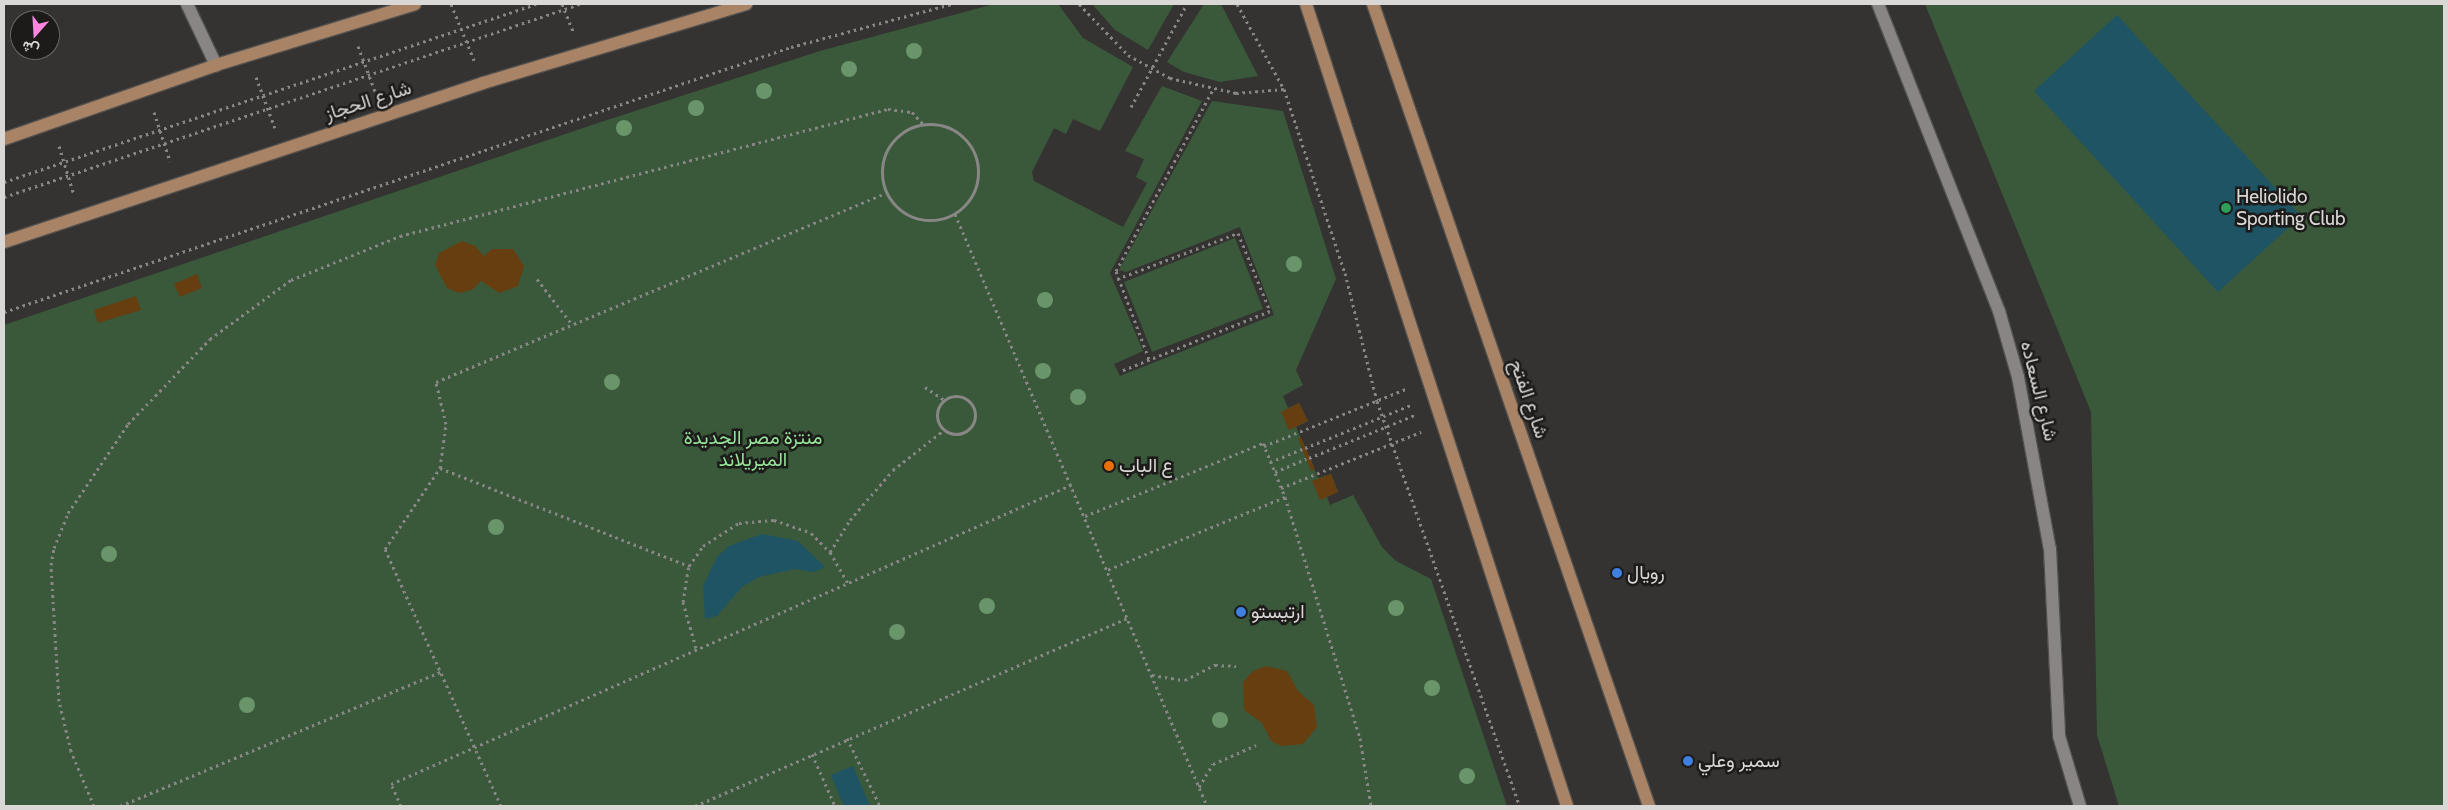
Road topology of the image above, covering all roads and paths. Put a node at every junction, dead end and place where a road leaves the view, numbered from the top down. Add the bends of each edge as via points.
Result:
1 (187, 4) edge
2 (415, 4) edge
3 (451, 4) edge
4 (536, 4) edge
5 (580, 4) edge
6 (746, 4) edge
7 (952, 4) edge
8 (1079, 4) edge
9 (1187, 4) edge
10 (1237, 4) edge
11 (1306, 4) edge
12 (1373, 4) edge
13 (1878, 4) edge
14 (351, 26) junction
15 (461, 29) junction
16 (466, 42) junction
17 (249, 55) junction
18 (364, 62) junction
19 (216, 65) junction
20 (1151, 70) junction
21 (369, 75) junction
22 (484, 83) junction
23 (146, 88) junction
24 (1212, 90) junction
25 (1284, 90) junction
26 (263, 97) junction
27 (1131, 108) dead end
28 (268, 109) junction
29 (384, 116) junction
30 (52, 124) junction
31 (923, 124) junction
32 (160, 131) junction
33 (4, 139) edge
34 (164, 144) junction
35 (283, 149) junction
36 (64, 162) junction
37 (68, 176) junction
38 (4, 182) edge
39 (178, 185) junction
40 (886, 193) junction
41 (4, 197) edge
42 (955, 214) junction
43 (81, 217) junction
44 (4, 242) edge
45 (537, 279) dead end
46 (1117, 279) junction
47 (4, 312) edge
48 (571, 323) junction
49 (1149, 359) junction
50 (1121, 371) dead end
51 (1428, 380) junction
52 (925, 387) dead end
53 (944, 400) junction
54 (1377, 401) junction
55 (1435, 401) junction
56 (1383, 416) junction
57 (1442, 423) junction
58 (1386, 426) junction
59 (944, 430) junction
60 (1392, 443) junction
61 (1264, 446) junction
62 (1270, 462) junction
63 (440, 468) junction
64 (1275, 472) junction
65 (1071, 486) junction
66 (1281, 488) junction
67 (1285, 497) junction
68 (1085, 516) junction
69 (830, 552) junction
70 (690, 566) junction
71 (1107, 570) junction
72 (848, 582) junction
73 (1128, 618) junction
74 (696, 648) junction
75 (1236, 666) dead end
76 (441, 672) junction
77 (1152, 675) junction
78 (847, 738) junction
79 (1256, 745) dead end
80 (474, 746) junction
81 (812, 754) junction
82 (1199, 787) junction
83 (94, 806) edge
84 (120, 806) edge
85 (401, 806) edge
86 (501, 806) edge
87 (695, 806) edge
88 (835, 806) edge
89 (880, 806) edge
90 (1207, 806) edge
91 (1371, 806) edge
92 (1520, 806) edge
93 (1567, 806) edge
94 (1649, 806) edge
95 (2079, 806) edge

1 - 19 street
2 - 14 main road
3 - 15 path
4 - 15 path
5 - 16 path
6 - 22 main road, شارع الحجاز
7 - 47 path via 791,47
8 - 20 path via 1107,38
9 - 20 path
10 - 25 path
11 - 51 main road
12 - 94 main road, شارع الفتح
13 - 95 street, شارع السعاده via 1998,311 2018,377 2050,549 2059,736
14 - 17 main road
14 - 18 path
15 - 16 path
15 - 18 path
16 - 21 path
16 - 22 path
17 - 19 main road
17 - 26 path
18 - 21 path
18 - 26 path
19 - 23 main road
20 - 24 path
20 - 27 path
21 - 28 path
21 - 29 path
22 - 29 main road, شارع الحجاز
23 - 30 main road
23 - 32 path
24 - 25 path
24 - 46 path via 1119,264
25 - 54 path via 1345,273
26 - 28 path
26 - 32 path
28 - 34 path
28 - 35 path
29 - 35 main road, شارع الحجاز
30 - 33 main road
30 - 36 path
31 - 40 path via 902,132 887,149 881,171
31 - 42 path via 958,132 975,156 977,186
31 - 83 path via 912,112 888,109 400,236 291,280 210,339 128,424 68,513 54,548 50,565 59,701 71,751
32 - 34 path
32 - 36 path
34 - 37 path
34 - 39 path
35 - 39 main road, شارع الحجاز
36 - 37 path
36 - 38 path
37 - 41 path
37 - 43 path
39 - 43 main road, شارع الحجاز
40 - 42 path via 895,206 924,221
40 - 48 path
42 - 65 path
43 - 44 main road, شارع الحجاز
45 - 48 path
46 - 49 path
46 - 49 path via 1238,233 1270,312
48 - 63 path via 436,382 446,424
49 - 50 path
51 - 54 path
51 - 55 main road
52 - 53 path
53 - 59 path via 936,418
53 - 59 path via 963,397 975,412 968,430 959,434
54 - 56 path
54 - 61 path
55 - 56 path
55 - 57 main road
55 - 58 path
56 - 58 path
56 - 62 path
57 - 60 path
57 - 93 main road
58 - 60 path
58 - 64 path
59 - 69 path via 893,470 850,520
60 - 66 path
60 - 92 path
61 - 62 path
61 - 68 path via 1263,443
62 - 64 path
63 - 70 path
63 - 76 path via 385,549
64 - 66 path
65 - 68 path
65 - 72 path
66 - 67 path
67 - 71 path
67 - 91 path via 1360,738
68 - 71 path
69 - 70 path via 794,524 755,520 719,532
69 - 72 path
70 - 74 path via 683,602
71 - 73 path
72 - 74 path
73 - 77 path
73 - 78 path
74 - 80 path
75 - 77 path via 1215,665 1185,680
76 - 80 path
76 - 84 path
77 - 82 path
78 - 81 path
78 - 89 path
79 - 82 path via 1213,764
80 - 85 path via 391,784
80 - 86 path
81 - 87 path
81 - 88 path
82 - 90 path

